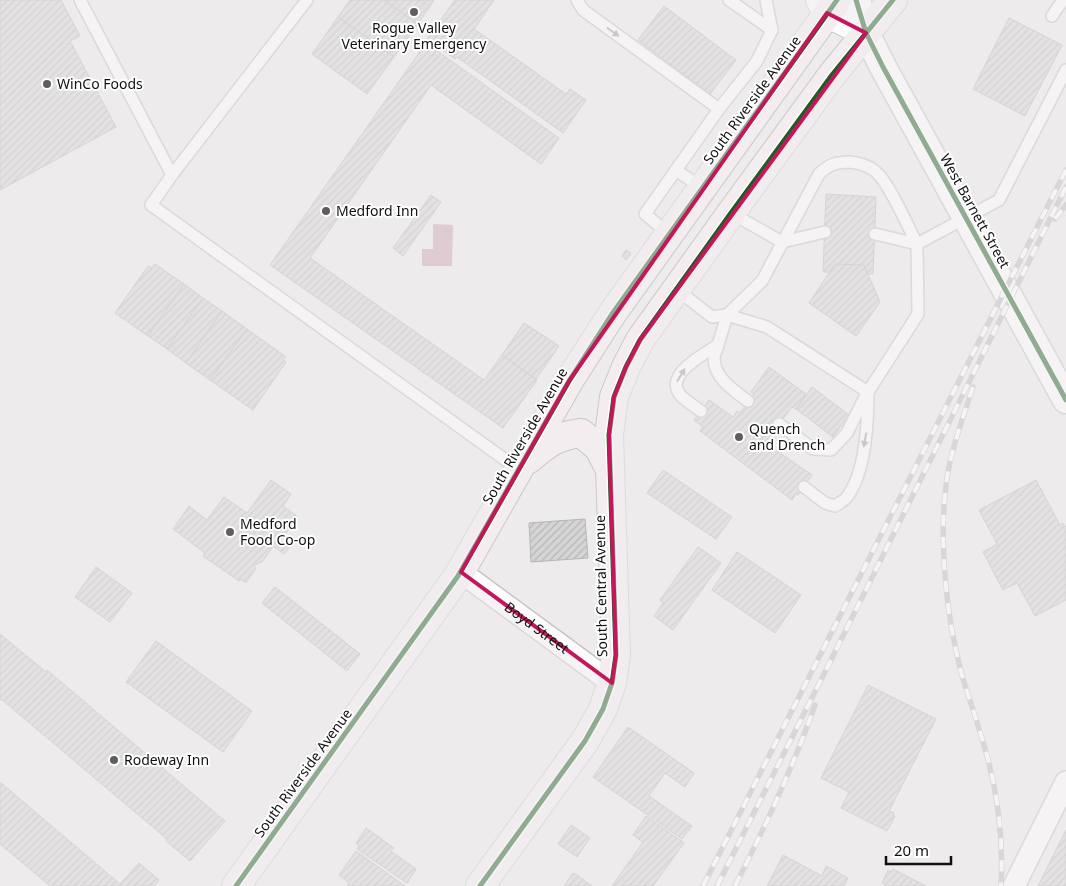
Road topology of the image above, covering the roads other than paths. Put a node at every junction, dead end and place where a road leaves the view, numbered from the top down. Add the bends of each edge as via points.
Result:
1 (80, 0) edge
2 (307, 0) edge
3 (577, 0) edge
4 (729, 0) edge
5 (766, 0) edge
6 (856, 0) edge
7 (892, 0) edge
8 (1063, 0) edge
9 (828, 4) edge
10 (1052, 16) dead end
11 (772, 30) junction
12 (866, 33) junction
13 (1066, 70) edge
14 (719, 109) junction
15 (676, 170) junction
16 (172, 175) junction
17 (702, 188) junction
18 (731, 213) junction
19 (966, 218) junction
20 (825, 232) dead end
21 (670, 234) junction
22 (875, 234) dead end
23 (782, 242) junction
24 (917, 244) junction
25 (676, 289) junction
26 (727, 315) junction
27 (718, 345) junction
28 (868, 392) junction
29 (1066, 400) edge
30 (748, 401) dead end
31 (701, 411) dead end
32 (779, 424) dead end
33 (609, 468) junction
34 (518, 469) junction
35 (804, 488) dead end
36 (461, 572) junction
37 (612, 683) junction
38 (1066, 782) edge
39 (236, 886) edge
40 (480, 886) edge
41 (1014, 886) edge

1 - 16 lane
2 - 16 lane
3 -> 14 lane via 583,10
4 - 11 lane
5 - 11 lane
6 - 12 main road
7 - 12 main road
8 - 10 lane
9 - 12 main road
9 - 17 main road, South Riverside Avenue
11 - 14 lane via 757,60
12 - 18 main road
12 - 19 street, West Barnett Street
13 - 19 lane via 999,200
14 - 15 lane
15 - 17 lane
15 - 21 lane via 645,214
16 - 34 lane via 151,205
17 - 21 main road, South Riverside Avenue
18 - 23 lane
18 - 25 main road
19 - 24 lane
19 - 29 street, West Barnett Street
20 - 23 lane
21 - 34 main road, South Riverside Avenue via 612,314
22 - 24 lane
23 - 24 lane via 819,174 828,165 841,162 860,163 876,172
23 - 26 lane via 762,281
24 - 28 lane via 918,314
25 - 26 lane via 712,317
25 - 33 main road, South Central Avenue via 640,340 614,397
26 - 27 lane
26 - 28 lane via 767,327
27 - 30 lane via 714,357 717,373 732,390
31 -> 27 lane via 681,396 676,386 678,376
28 - 32 lane via 847,433 831,450 813,449
28 -> 35 lane via 868,424 858,475 847,497 835,506
33 - 34 main road via 599,448 581,433 552,440
33 - 37 main road, South Central Avenue via 616,655
34 - 36 main road, South Riverside Avenue
36 - 37 street, Boyd Street
36 - 39 main road, South Riverside Avenue
37 - 40 main road, South Central Avenue via 603,709 585,741
38 - 41 street

